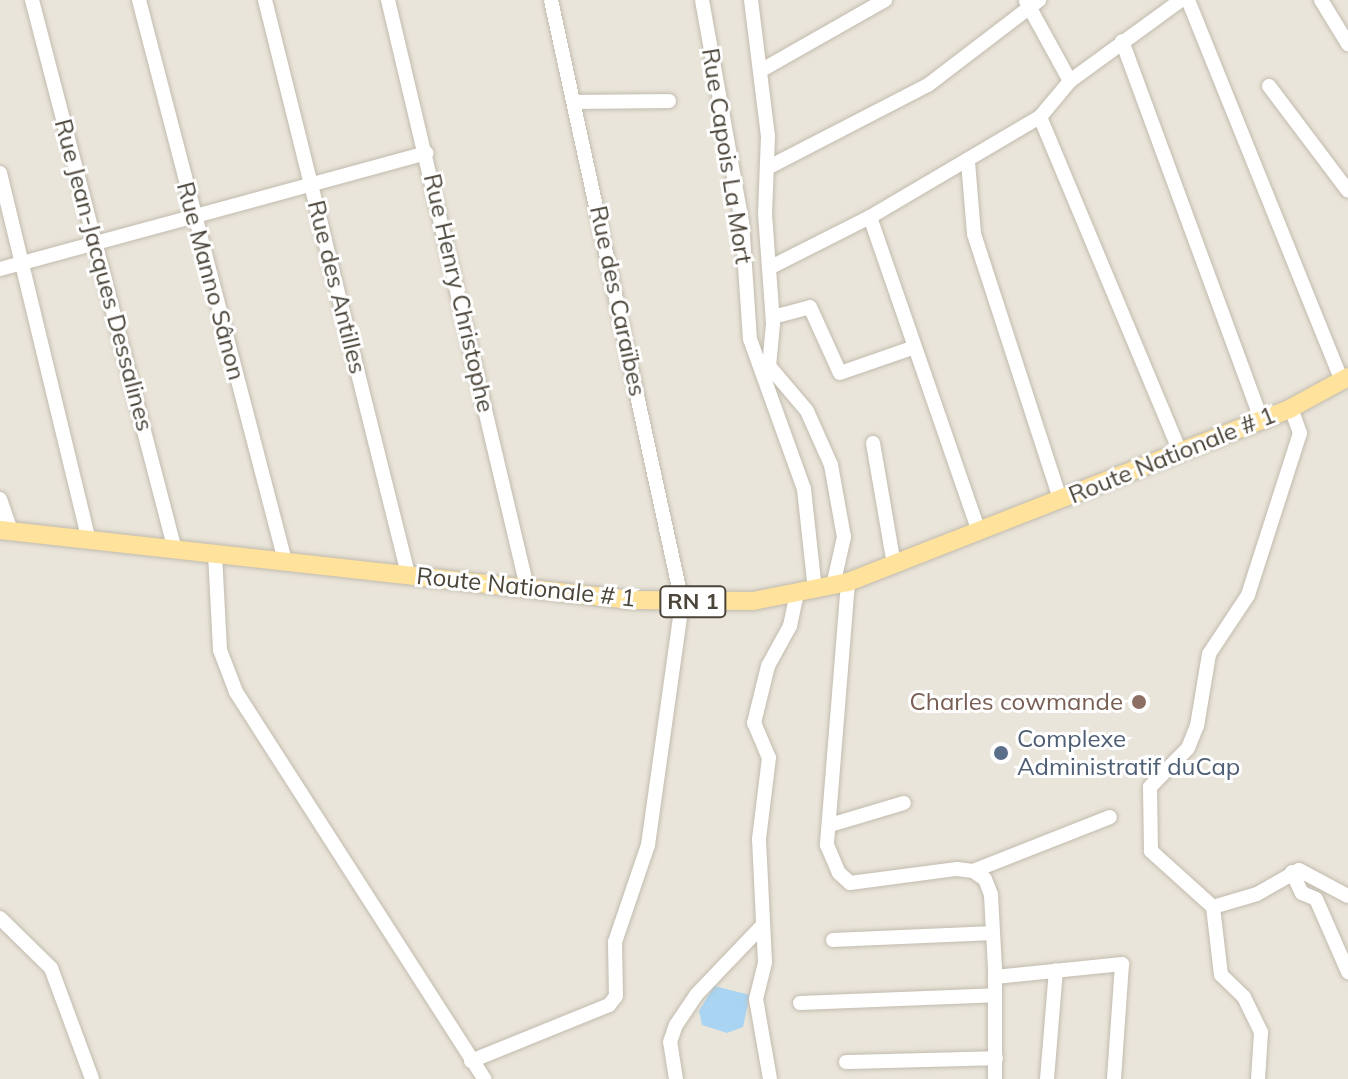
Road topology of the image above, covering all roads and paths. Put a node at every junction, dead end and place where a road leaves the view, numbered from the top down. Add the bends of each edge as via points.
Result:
1 (32, 0) edge
2 (139, 0) edge
3 (265, 0) edge
4 (388, 0) edge
5 (551, 0) edge
6 (702, 0) edge
7 (751, 0) edge
8 (885, 0) edge
9 (1181, 0) edge
10 (1188, 0) edge
11 (1321, 0) edge
12 (1031, 2) edge
13 (1122, 41) junction
14 (1348, 44) edge
15 (760, 71) junction
16 (1070, 81) junction
17 (1269, 86) dead end
18 (669, 101) dead end
19 (574, 102) junction
20 (1040, 117) junction
21 (426, 153) junction
22 (968, 162) junction
23 (769, 167) junction
24 (0, 173) edge
25 (312, 182) junction
26 (1348, 191) edge
27 (192, 213) junction
28 (870, 217) junction
29 (96, 239) junction
30 (22, 262) junction
31 (769, 268) junction
32 (0, 269) edge
33 (773, 317) junction
34 (915, 347) junction
35 (1345, 380) edge
36 (1291, 408) junction
37 (1261, 418) junction
38 (873, 443) dead end
39 (1180, 452) junction
40 (0, 499) edge
41 (1060, 499) junction
42 (6, 530) edge
43 (979, 531) junction
44 (89, 540) junction
45 (175, 550) junction
46 (215, 554) junction
47 (285, 561) junction
48 (894, 564) junction
49 (408, 574) junction
50 (527, 587) junction
51 (823, 588) junction
52 (682, 602) junction
53 (904, 803) dead end
54 (1110, 817) dead end
55 (830, 825) junction
56 (973, 871) junction
57 (1292, 872) junction
58 (1348, 896) edge
59 (1213, 907) junction
60 (0, 918) edge
61 (763, 925) junction
62 (993, 933) junction
63 (833, 940) dead end
64 (1056, 970) junction
65 (1348, 972) edge
66 (995, 977) junction
67 (995, 995) junction
68 (800, 1003) dead end
69 (996, 1058) junction
70 (471, 1061) junction
71 (846, 1062) dead end
72 (92, 1079) edge
73 (484, 1079) edge
74 (676, 1079) edge
75 (770, 1079) edge
76 (995, 1079) edge
77 (1047, 1079) edge
78 (1114, 1079) edge
79 (1258, 1079) edge

1 - 29 street, Rue Jean-Jacques Dessalines
2 - 27 street, Rue Manno Sânon
3 - 25 street, Rue des Antilles
4 - 21 street, Rue Henry Christophe
5 - 19 street, Rue des Caraïbes
6 - 51 street, Rue Capois La Mort via 742,222 750,339 804,489
7 - 15 street
8 - 15 street
9 - 13 street
10 - 35 street
11 - 14 street
12 - 16 street
12 - 23 street via 928,85
13 - 16 street
13 - 37 street
15 - 23 street
16 - 20 street
17 - 26 street
18 - 19 street
19 - 52 street, Rue des Caraïbes
20 - 22 street
20 - 39 street
21 - 25 street
21 - 50 street, Rue Henry Christophe
22 - 28 street
22 - 41 street via 974,234
23 - 31 street
24 - 30 street
25 - 27 street
25 - 49 street, Rue des Antilles
27 - 29 street
27 - 47 street, Rue Manno Sânon
28 - 31 street
28 - 34 street
29 - 30 street
29 - 45 street, Rue Jean-Jacques Dessalines
30 - 32 street
30 - 44 street
31 - 33 street
33 - 34 street via 810,307 840,373
33 - 51 street via 769,366 807,411 822,441 843,515
34 - 43 street
35 - 36 main road, Route Nationale # 1 / RN 1
36 - 37 main road, Route Nationale # 1 / RN 1
36 - 59 street via 1300,433 1248,595 1209,654 1188,748 1150,787 1151,851
37 - 39 main road, Route Nationale # 1 / RN 1
38 - 48 street
39 - 41 main road, Route Nationale # 1 / RN 1
40 - 42 street
41 - 43 main road, Route Nationale # 1 / RN 1
42 - 44 main road, Route Nationale # 1 / RN 1
43 - 48 main road, Route Nationale # 1 / RN 1
44 - 45 main road, Route Nationale # 1 / RN 1
45 - 46 main road, Route Nationale # 1 / RN 1
46 - 47 main road, Route Nationale # 1 / RN 1
46 - 70 street via 220,650 236,692
47 - 49 main road, Route Nationale # 1 / RN 1
48 - 51 main road, Route Nationale # 1 / RN 1
49 - 50 main road, Route Nationale # 1 / RN 1
50 - 52 main road, Route Nationale # 1 / RN 1
51 - 52 main road, Route Nationale # 1 / RN 1 via 753,601
51 - 55 street
51 - 61 street via 790,626 768,666 754,723 769,758 759,839
52 - 70 street via 648,845 615,942 616,996 609,1005
53 - 55 street
54 - 56 street
55 - 56 street via 827,845 839,873 850,883
56 - 62 street via 985,879 991,895
57 - 58 street via 1315,876
57 - 59 street via 1257,894
57 - 65 street via 1302,893 1316,899
59 - 79 street via 1221,975 1244,997 1261,1032
60 - 72 street via 51,968
61 - 74 street via 696,995 676,1025 670,1042
61 - 75 street via 765,962 756,999
62 - 63 street
62 - 66 street
64 - 66 street
64 - 77 street
64 - 78 street via 1122,964
66 - 67 street
67 - 68 street
67 - 69 street
69 - 71 street
69 - 76 street
70 - 73 street

